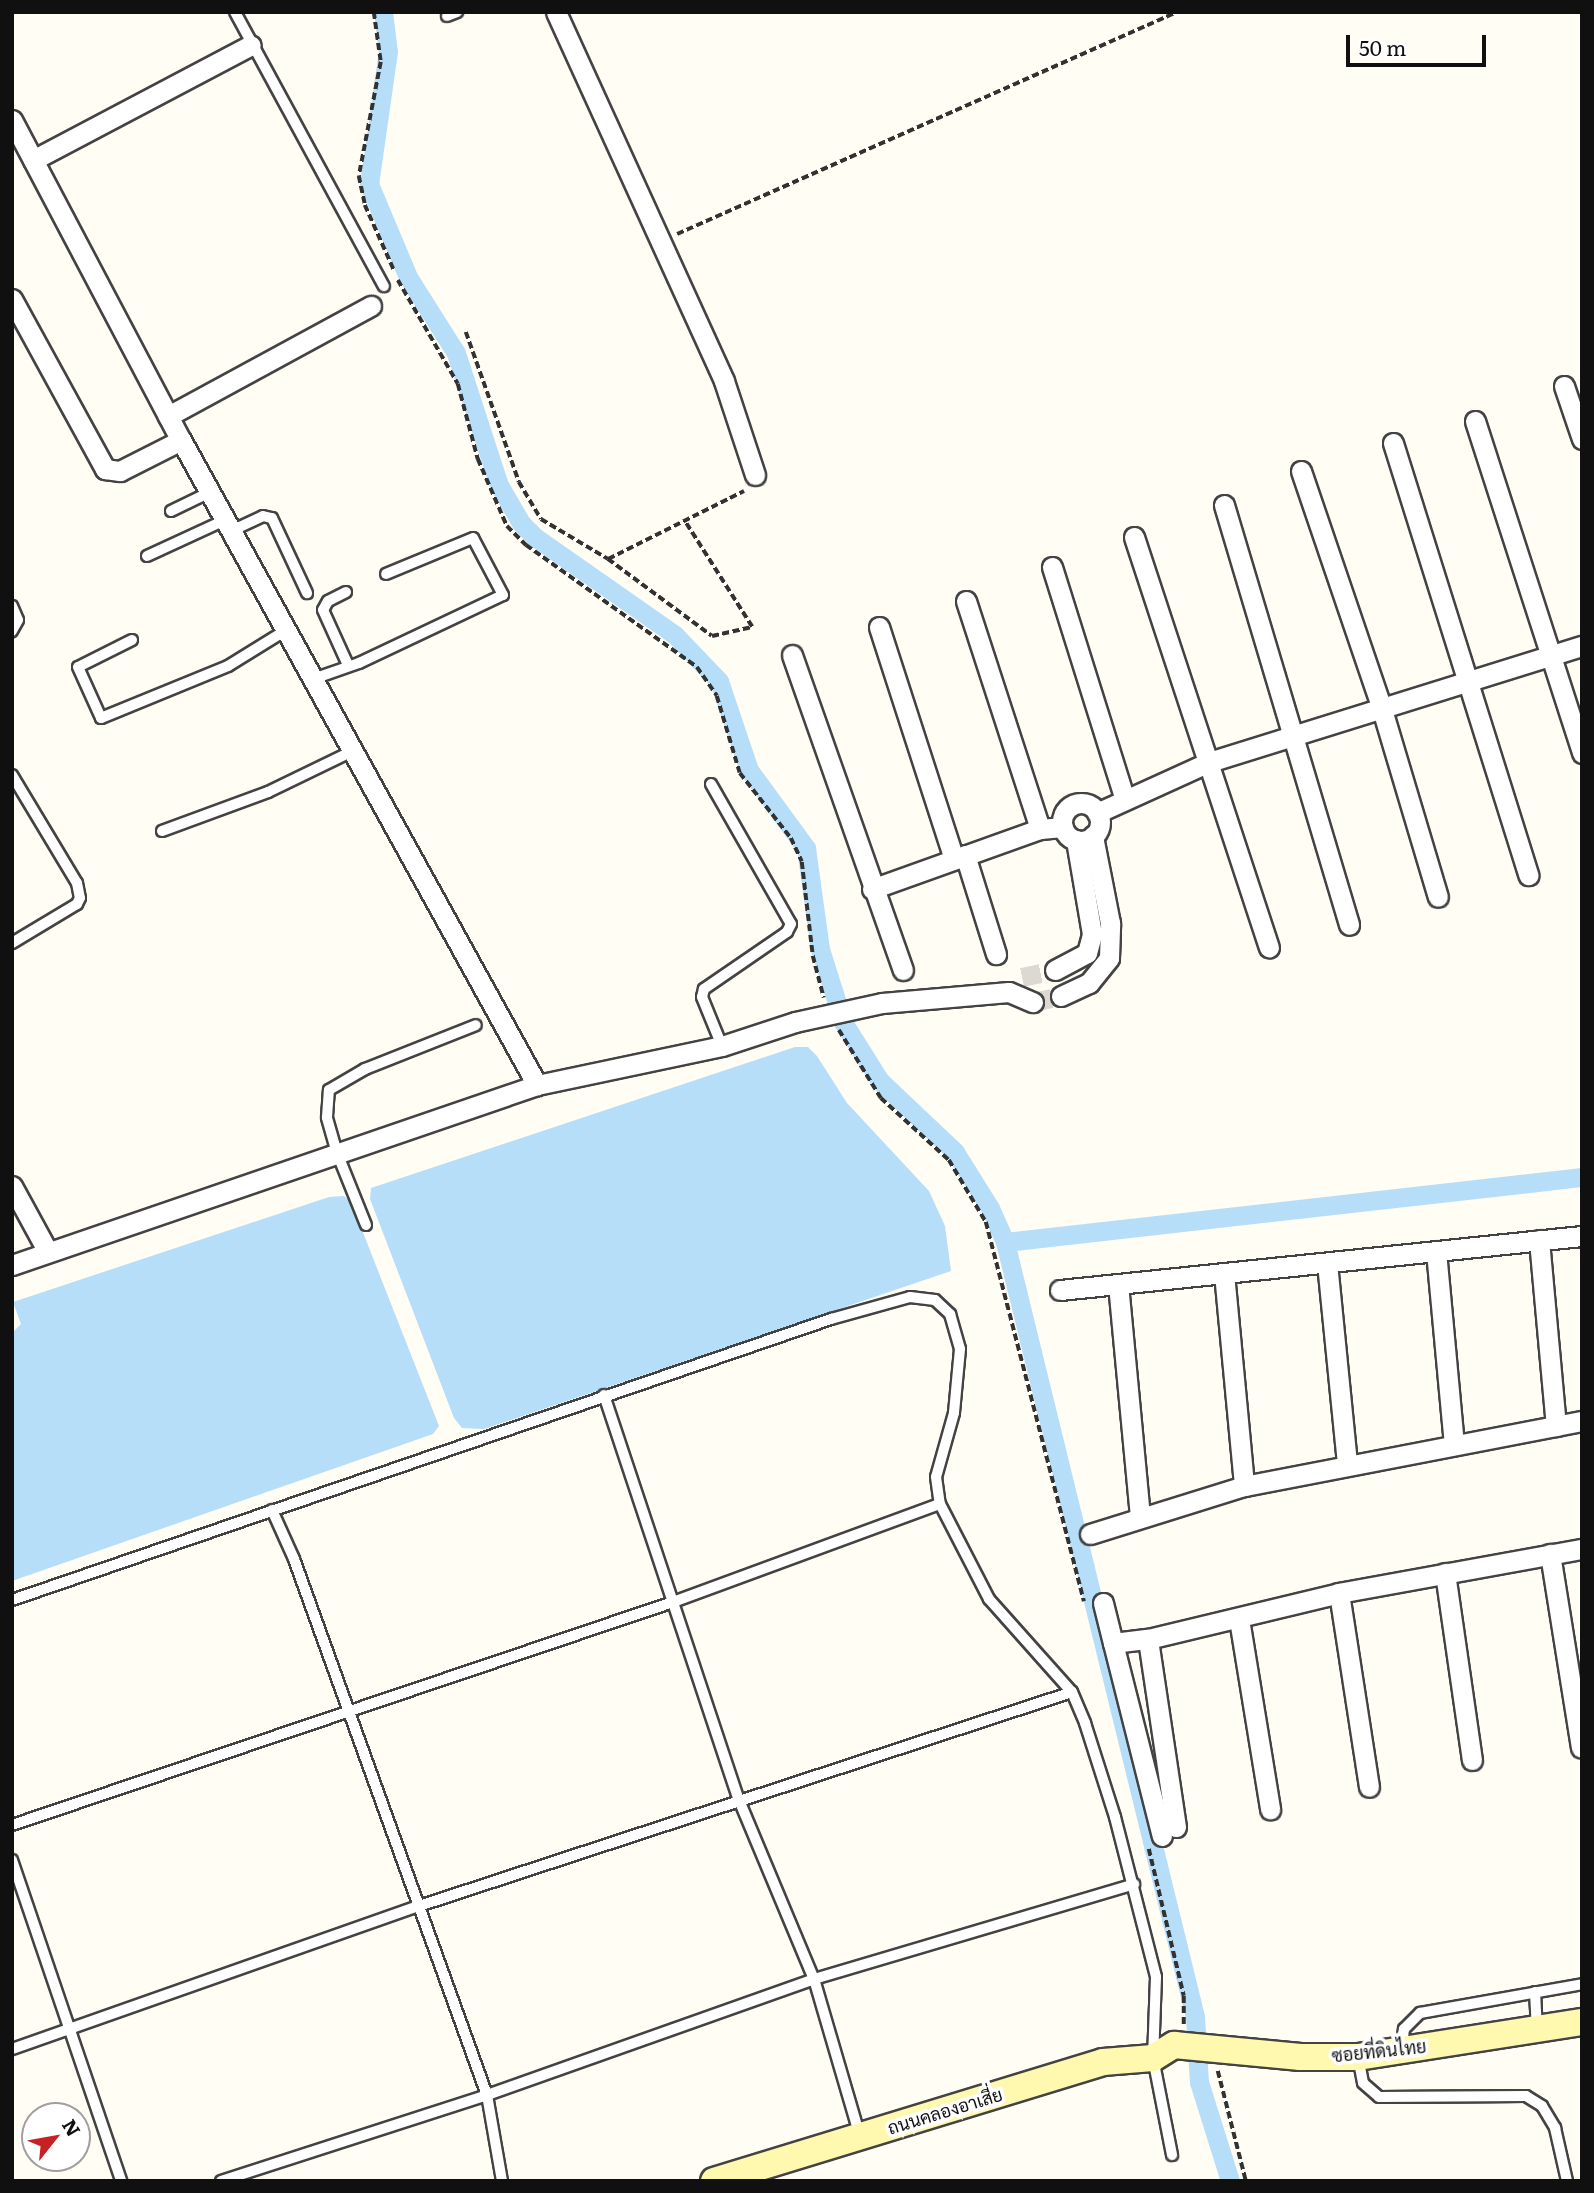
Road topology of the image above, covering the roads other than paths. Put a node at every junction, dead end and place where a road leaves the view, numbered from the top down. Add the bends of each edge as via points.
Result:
1 (235, 12) edge
2 (556, 12) edge
3 (251, 45) junction
4 (12, 120) edge
5 (33, 160) junction
6 (384, 286) dead end
7 (12, 299) edge
8 (371, 306) dead end
9 (1564, 386) dead end
10 (168, 416) junction
11 (1475, 421) dead end
12 (1582, 439) edge
13 (181, 440) junction
14 (1393, 443) dead end
15 (1301, 471) dead end
16 (755, 475) road end
17 (210, 492) junction
18 (1224, 505) dead end
19 (171, 511) dead end
20 (228, 525) junction
21 (1133, 537) dead end
22 (146, 556) dead end
23 (1052, 566) dead end
24 (386, 574) dead end
25 (346, 592) dead end
26 (307, 593) dead end
27 (966, 601) dead end
28 (12, 606) edge
29 (879, 627) dead end
30 (286, 630) junction
31 (12, 631) edge
32 (132, 640) dead end
33 (1582, 646) edge
34 (792, 655) dead end
35 (1551, 657) junction
36 (348, 665) junction
37 (313, 679) junction
38 (1471, 682) junction
39 (1381, 706) junction
40 (1293, 736) junction
41 (353, 751) junction
42 (1582, 753) edge
43 (1209, 762) junction
44 (12, 775) edge
45 (711, 784) dead end
46 (1124, 797) junction
47 (1097, 813) junction
48 (1040, 829) junction
49 (162, 831) dead end
50 (1077, 835) junction
51 (960, 857) junction
52 (1528, 875) dead end
53 (872, 890) junction
54 (1438, 897) dead end
55 (1349, 925) dead end
56 (12, 943) edge
57 (1269, 947) dead end
58 (996, 954) dead end
59 (904, 970) dead end
60 (1055, 970) tunnel mouth
61 (1061, 996) tunnel mouth
62 (1033, 1002) tunnel mouth
63 (476, 1025) dead end
64 (722, 1046) junction
65 (537, 1084) junction
66 (337, 1153) junction
67 (12, 1186) edge
68 (366, 1225) dead end
69 (1582, 1236) edge
70 (1539, 1240) junction
71 (1436, 1251) junction
72 (48, 1252) junction
73 (1327, 1263) junction
74 (12, 1265) edge
75 (1224, 1273) junction
76 (1118, 1284) junction
77 (1060, 1290) dead end
78 (604, 1395) junction
79 (1582, 1422) edge
80 (1556, 1426) junction
81 (1454, 1445) junction
82 (1347, 1465) junction
83 (1244, 1486) junction
84 (940, 1504) junction
85 (272, 1510) junction
86 (1140, 1516) junction
87 (1090, 1534) dead end
88 (1582, 1549) edge
89 (1550, 1553) junction
90 (1445, 1573) junction
91 (1339, 1593) junction
92 (12, 1600) edge
93 (673, 1602) junction
94 (1103, 1603) dead end
95 (1239, 1619) junction
96 (1148, 1639) junction
97 (1113, 1643) junction
98 (1072, 1692) junction
99 (1577, 1697) edge
100 (349, 1712) junction
101 (1581, 1748) edge
102 (1472, 1760) dead end
103 (1369, 1787) dead end
104 (739, 1800) junction
105 (1270, 1809) dead end
106 (12, 1825) edge
107 (12, 1860) edge
108 (1133, 1884) junction
109 (419, 1906) junction
110 (814, 1979) junction
111 (1582, 1984) edge
112 (1535, 1992) junction
113 (1582, 2022) edge
114 (69, 2029) junction
115 (1538, 2029) junction
116 (12, 2049) edge
117 (1402, 2050) junction
118 (1164, 2052) junction
119 (1358, 2057) junction
120 (487, 2095) junction
121 (860, 2137) junction
122 (1172, 2155) dead end
123 (121, 2181) edge
124 (222, 2181) edge
125 (502, 2181) edge
126 (714, 2181) edge
127 (1567, 2181) edge

1 - 3 lane
2 - 16 street via 724,381
3 - 5 street
3 - 6 lane
4 - 5 street
5 - 10 street
7 - 13 street via 104,469 120,471
8 - 10 street
9 - 12 street
10 - 13 street
11 - 35 street
13 - 17 street
14 - 38 street
15 - 39 street
17 - 19 lane
17 - 20 street
18 - 40 street
20 - 22 lane
20 - 26 lane via 272,518
20 - 30 street
21 - 43 street
23 - 46 street
24 - 36 lane via 472,538 503,595
25 - 36 lane via 328,601 323,610
27 - 48 street
28 - 31 lane via 18,620
29 - 51 street
30 - 32 lane via 228,666 101,718 78,667
30 - 37 street
33 - 35 street
34 - 53 street
35 - 38 street
35 - 42 street
36 - 37 lane
37 - 41 street
38 - 39 street
38 - 52 street
39 - 40 street
39 - 54 street
40 - 43 street
40 - 55 street
41 - 49 lane via 268,792
41 - 65 street
43 - 46 street
43 - 57 street
44 - 56 lane via 77,883 80,898
45 - 64 lane via 791,924 787,932 704,989 702,998
46 - 47 street
47 - 50 street via 1099,825
47 - 50 street via 1082,803 1070,806 1063,816
48 - 50 street
48 - 51 street
50 - 60 street via 1092,934 1087,953
50 - 61 street via 1110,923 1109,958 1088,983
51 - 53 street
51 - 58 street
53 - 59 street
62 - 64 street via 1015,985 882,1003 795,1022
63 - 66 lane via 365,1069 329,1090 327,1117
64 - 65 street
65 - 66 street
66 - 68 lane
66 - 72 street
67 - 72 street
69 - 70 street
70 - 71 street
70 - 80 street
71 - 73 street
71 - 81 street
72 - 74 street
73 - 75 street
73 - 82 street
75 - 76 street
75 - 83 street
76 - 77 street
76 - 86 street
78 - 84 lane via 831,1319 910,1297 934,1300 950,1314 960,1349 954,1413 936,1477
78 - 85 lane
78 - 93 lane
79 - 80 street
80 - 81 street
81 - 82 street
82 - 83 street
83 - 86 street
84 - 93 lane
84 - 98 lane via 989,1599
85 - 92 lane
85 - 100 lane
86 - 87 street
88 - 89 street
89 - 90 street
89 - 99 street
90 - 91 street
90 - 102 street
91 - 95 street
91 - 103 street
93 - 100 lane
93 - 104 lane
94 - 97 street
95 - 96 street
95 - 105 street
96 - 97 street
96 - 97 street via 1169,1831
98 - 104 lane
98 - 108 lane
99 - 101 street
100 - 106 lane
100 - 109 lane
104 - 109 lane
104 - 110 lane
107 - 114 lane
108 - 110 lane
108 - 118 lane via 1156,1977
109 - 114 lane
109 - 120 lane
110 - 120 lane
110 - 121 lane
111 - 112 lane
112 - 115 lane
112 - 117 lane via 1420,2013 1404,2029
113 - 115 street, ซอยที่ดินไทย
114 - 116 lane
114 - 123 lane
115 - 117 street, ซอยที่ดินไทย
117 - 119 street, ซอยที่ดินไทย
118 - 119 street, ซอยที่ดินไทย via 1212,2048
118 - 121 street, ถนนคลองอาเสี่ย via 1103,2062
118 - 122 lane
119 - 127 lane via 1363,2082 1379,2097 1525,2096 1542,2106 1555,2128
120 - 124 lane
120 - 125 lane
121 - 126 street, ถนนคลองอาเสี่ย

